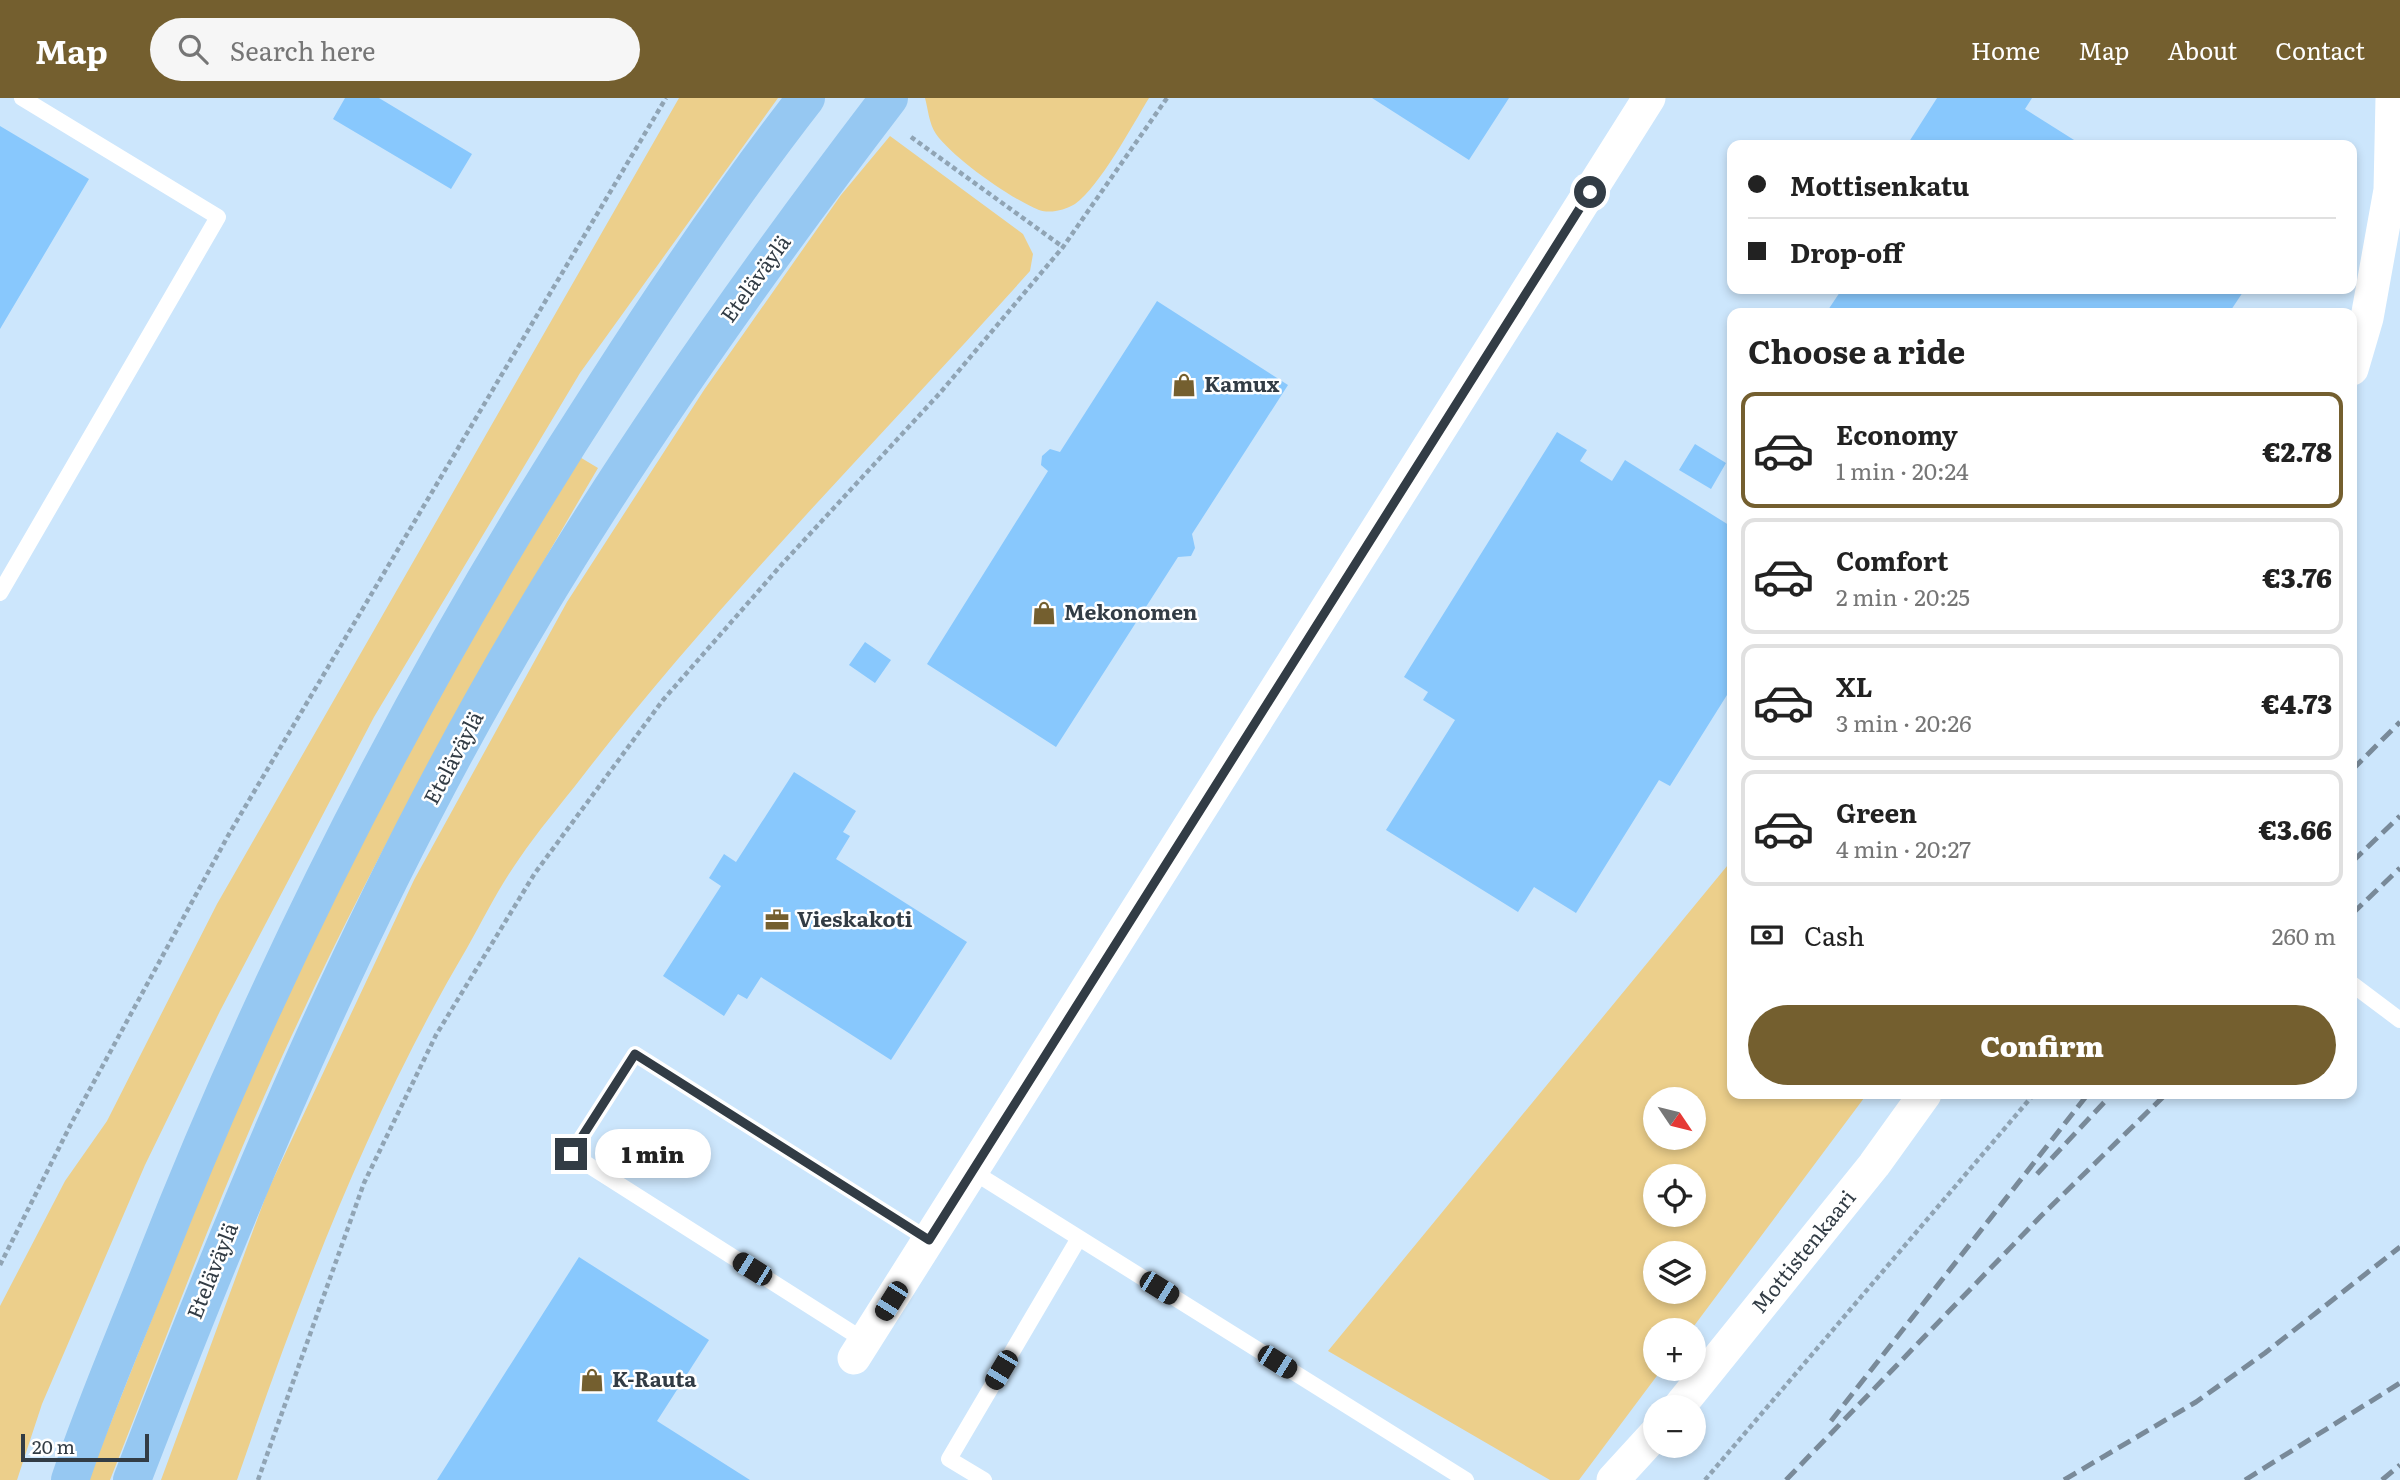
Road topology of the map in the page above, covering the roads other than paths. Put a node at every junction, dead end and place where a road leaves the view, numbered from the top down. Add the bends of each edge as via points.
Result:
1 (22, 98) edge
2 (806, 98) edge
3 (889, 98) edge
4 (1649, 98) edge
5 (2392, 98) edge
6 (2357, 352) edge
7 (0, 593) edge
8 (2357, 988) edge
9 (2400, 1020) edge
10 (1921, 1099) edge
11 (972, 1171) junction
12 (1079, 1238) junction
13 (929, 1240) junction
14 (860, 1349) joint
15 (1689, 1395) edge
16 (1643, 1447) edge
17 (70, 1480) edge
18 (132, 1480) edge
19 (984, 1480) edge
20 (1466, 1480) edge
21 (1613, 1480) edge

1 - 7 lane via 218,217
2 - 17 highway via 727,202 570,439 421,691 264,1002 186,1183
3 - 18 highway, Eteläväylä via 701,354 532,616 459,746 314,1033 245,1192
4 - 11 street
5 - 6 street via 2390,190
8 - 9 lane
10 - 15 street, Mottistenkaari via 1874,1165
11 - 12 lane
11 - 13 street
12 - 19 lane via 949,1459
12 - 20 lane
13 - 14 street
13 - 14 lane via 635,1054 571,1154
16 - 21 street

